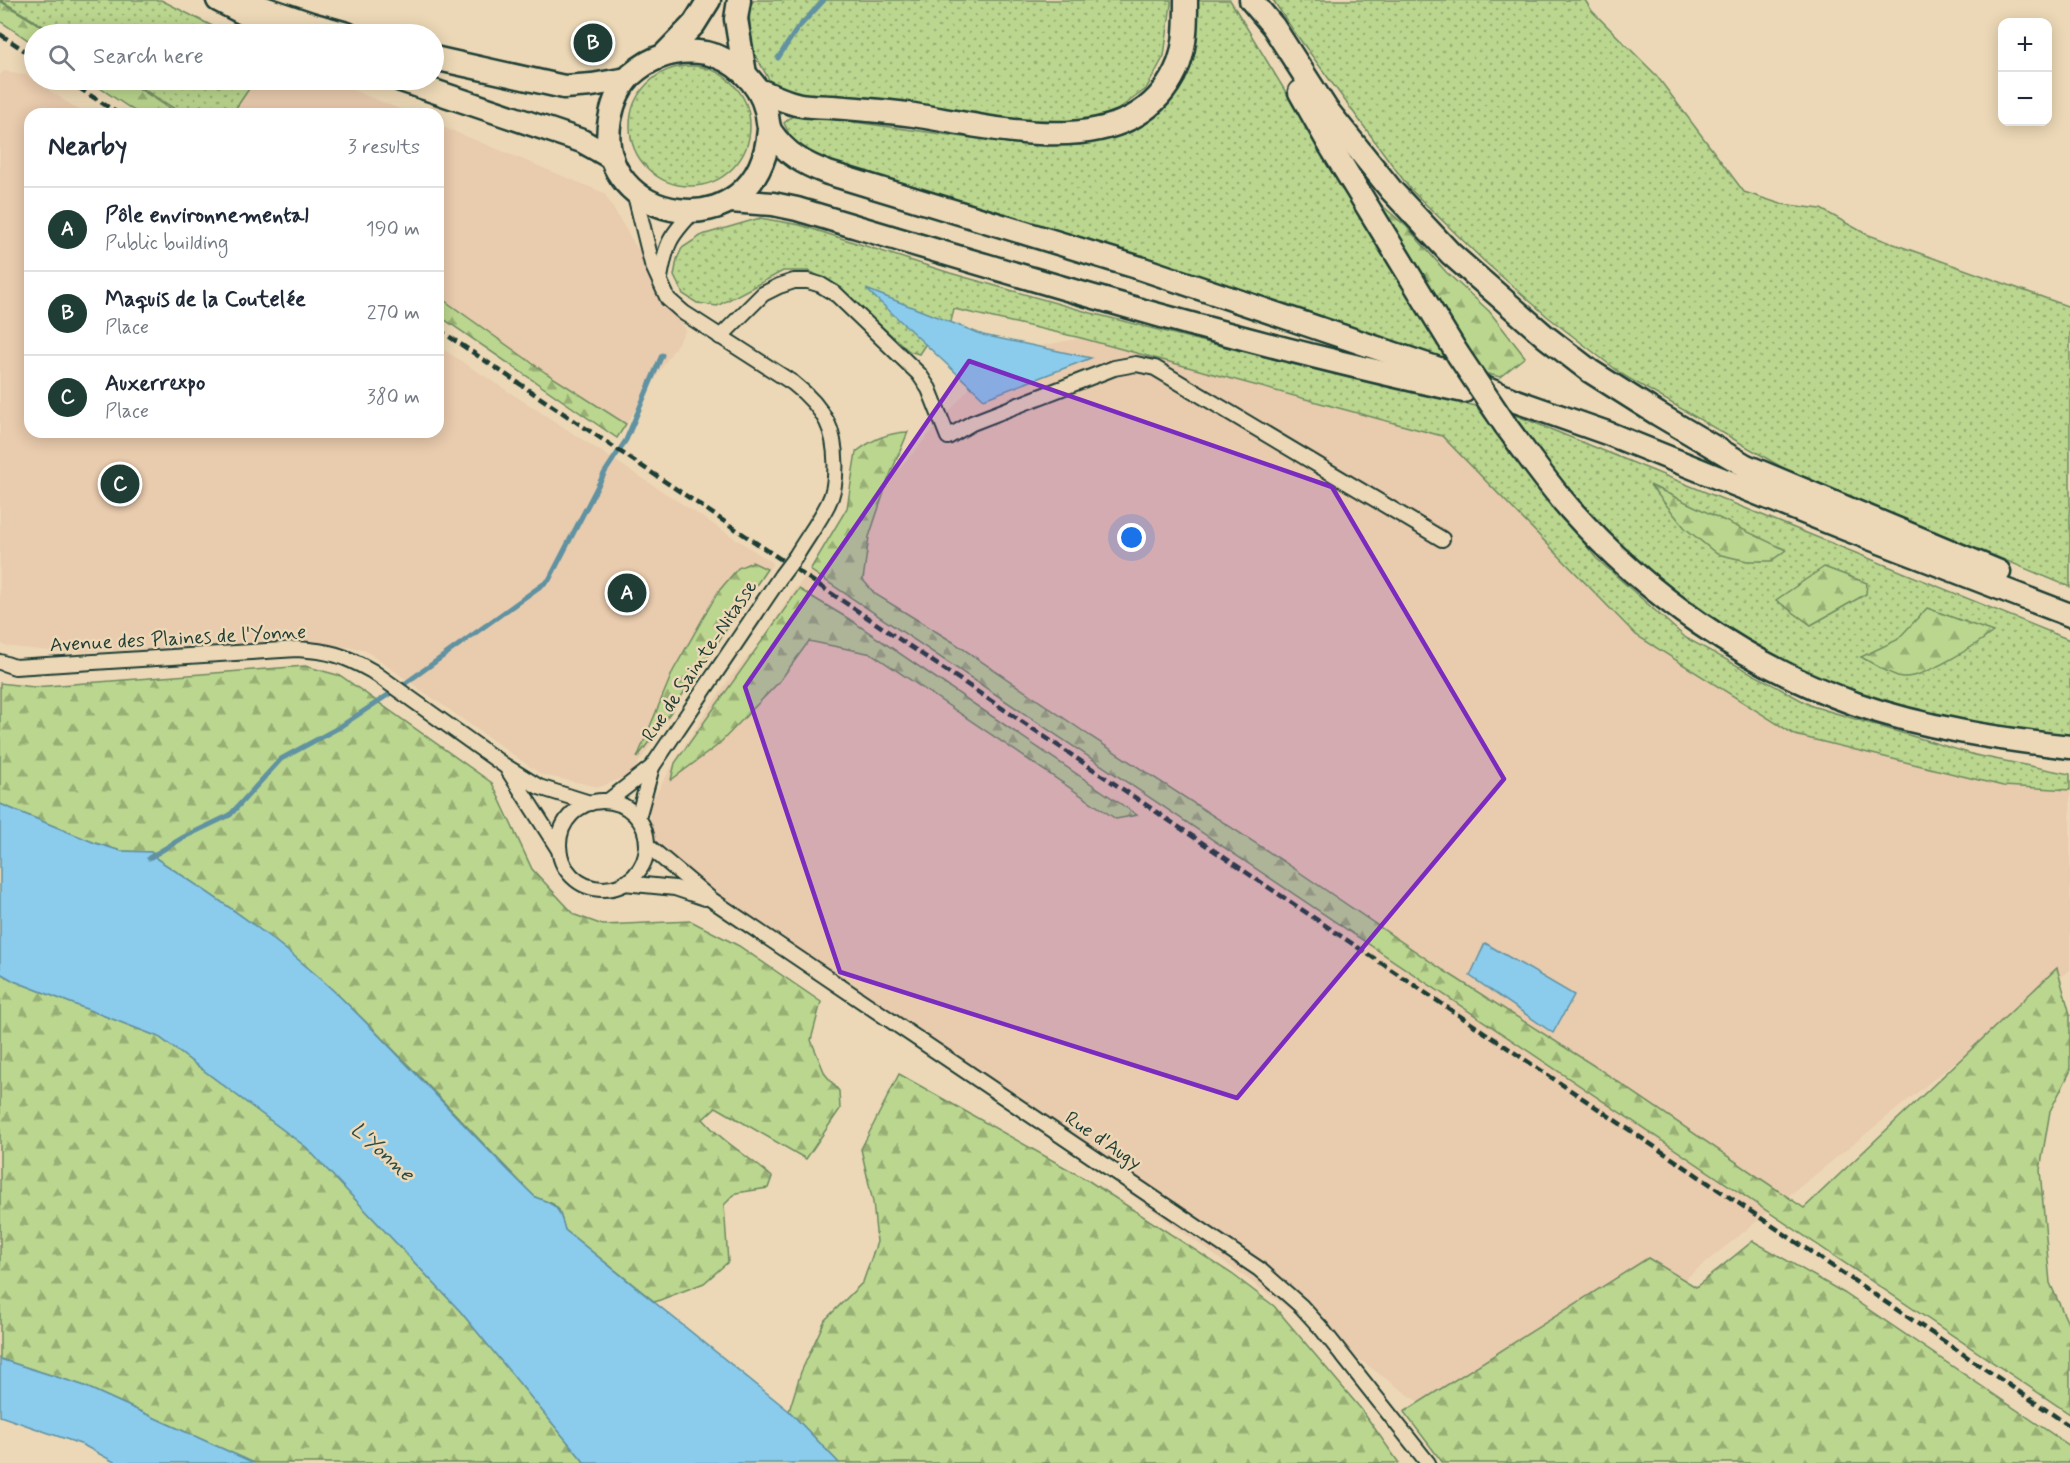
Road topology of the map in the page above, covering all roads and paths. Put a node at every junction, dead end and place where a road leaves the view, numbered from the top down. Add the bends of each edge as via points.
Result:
1 (218, 0) edge
2 (240, 0) edge
3 (709, 0) edge
4 (739, 0) edge
5 (1186, 0) edge
6 (1249, 0) edge
7 (265, 24) edge
8 (311, 24) edge
9 (666, 54) junction
10 (444, 60) edge
11 (627, 79) junction
12 (751, 82) junction
13 (431, 90) edge
14 (769, 129) junction
15 (612, 158) junction
16 (634, 191) junction
17 (730, 201) junction
18 (693, 212) junction
19 (660, 278) junction
20 (720, 337) junction
21 (1513, 400) junction
22 (1442, 539) dead end
23 (2070, 601) edge
24 (2070, 615) edge
25 (0, 662) edge
26 (2070, 747) edge
27 (505, 766) junction
28 (652, 767) junction
29 (608, 801) junction
30 (590, 803) junction
31 (638, 818) junction
32 (647, 845) junction
33 (559, 850) junction
34 (624, 884) junction
35 (712, 900) junction
36 (1428, 1463) edge

1 - 7 main road
2 - 8 main road
3 - 9 main road via 694,24
4 - 12 main road via 736,19
5 - 12 main road via 1183,48 1171,79 1140,114 1109,127 1035,133 891,112 797,104
6 - 23 main road via 1273,26 1328,110 1392,191 1451,254 1590,370 1746,466
6 - 26 main road, bridge via 1331,147 1506,426 1570,509 1646,584 1737,648 1803,683 1858,704 1974,734
9 - 11 main road via 651,60
9 - 12 main road via 708,54 728,61
10 - 11 main road via 564,87
11 - 15 main road via 613,103 609,121
12 - 14 main road via 766,109
13 - 15 main road via 582,141
14 - 17 main road via 765,154 754,178
14 - 21 main road via 802,163 828,173 1140,268 1439,369
15 - 16 main road
16 - 18 main road via 662,207
16 - 19 street via 652,264
17 - 18 main road
17 - 21 main road via 797,209 1140,311 1346,364
18 - 19 street via 670,237
19 - 20 street via 674,306
20 - 22 street via 763,294 794,281 821,285 837,295 919,374 948,437 972,423 1114,368 1137,364 1155,368
20 - 28 street, Rue de Sainte-Nitasse, bridge via 808,394 828,424 834,454 833,490 829,504 796,556
21 - 24 main road
25 - 27 street, Avenue des Plaines de l'Yonne via 15,667 297,649 326,651 352,660 397,688
27 - 30 street, Avenue des Plaines de l'Yonne via 539,787
27 - 33 street, Avenue des Plaines de l'Yonne
28 - 29 street, Rue de Sainte-Nitasse
28 - 31 street, Rue de Sainte-Nitasse
29 - 30 street
29 - 31 street
30 - 33 street via 566,820
31 - 32 street
32 - 34 street via 641,867
32 - 35 street, Rue d'Augy
33 - 34 street via 563,864 583,884 596,888
34 - 35 street, Rue d'Augy via 675,888
35 - 36 street, Rue d'Augy via 1259,1269 1321,1328

